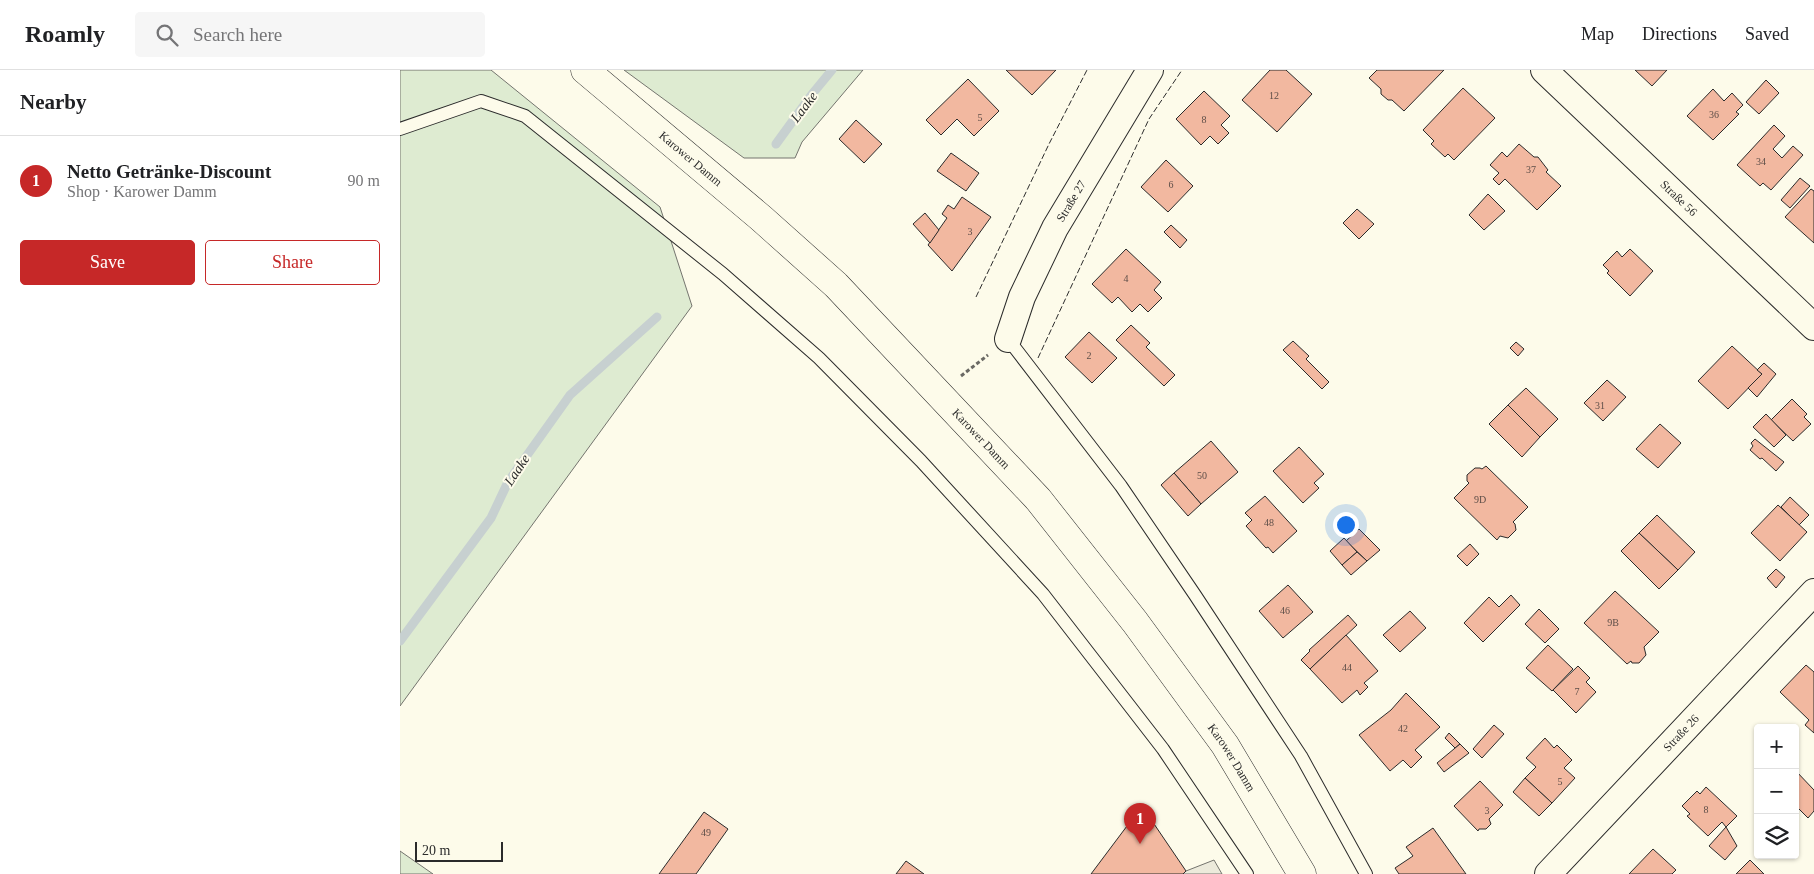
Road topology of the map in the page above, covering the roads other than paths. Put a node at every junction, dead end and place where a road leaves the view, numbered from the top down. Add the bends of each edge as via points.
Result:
1 (586, 70) edge
2 (1150, 70) edge
3 (1544, 70) edge
4 (400, 129) edge
5 (1814, 327) edge
6 (1008, 339) joint
7 (1814, 592) edge
8 (1247, 874) edge
9 (1302, 874) edge
10 (1366, 874) edge
11 (1548, 874) edge

1 - 9 main road, Karower Damm via 836,285 1038,499 1135,622 1225,745
2 - 6 street, Straße 27 via 1055,228 1022,297
3 - 5 street, Straße 56
4 - 8 lane via 480,101 525,116 723,274 819,358 921,461 1043,594 1163,749
6 - 10 lane via 1121,486 1200,603 1301,756
7 - 11 street, Straße 26

